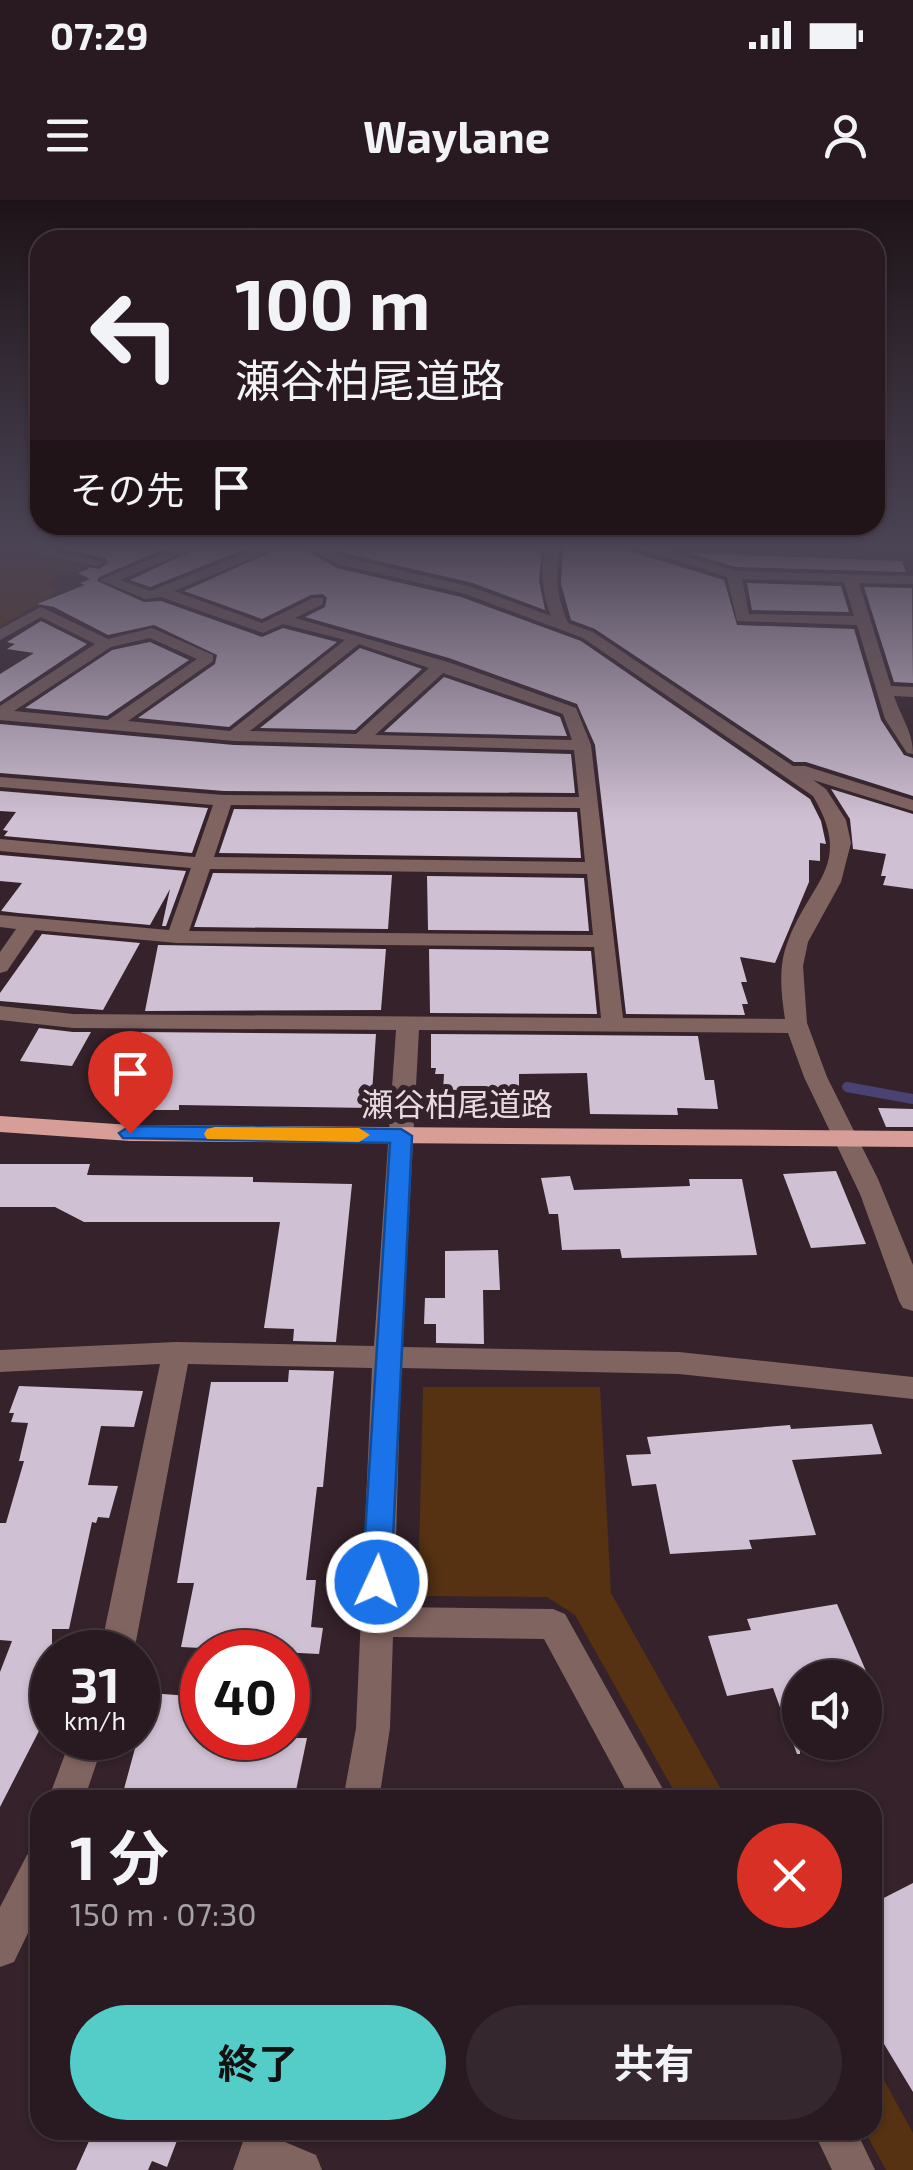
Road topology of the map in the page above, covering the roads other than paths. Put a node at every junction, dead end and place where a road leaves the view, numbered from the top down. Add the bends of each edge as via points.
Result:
1 (92, 637) edge
2 (133, 637) edge
3 (163, 637) edge
4 (353, 637) edge
5 (591, 637) edge
6 (868, 637) edge
7 (357, 638) junction
8 (106, 644) junction
9 (442, 665) junction
10 (884, 691) junction
11 (913, 692) edge
12 (0, 714) edge
13 (110, 726) junction
14 (234, 736) junction
15 (360, 739) junction
16 (582, 745) junction
17 (913, 749) edge
18 (788, 770) junction
19 (0, 782) edge
20 (224, 800) junction
21 (588, 803) junction
22 (913, 806) edge
23 (0, 846) edge
24 (202, 863) junction
25 (596, 868) junction
26 (0, 922) edge
27 (29, 924) junction
28 (177, 937) junction
29 (605, 940) junction
30 (0, 967) edge
31 (0, 1013) edge
32 (408, 1023) junction
33 (613, 1024) junction
34 (797, 1026) junction
35 (0, 1124) edge
36 (401, 1136) junction
37 (848, 1139) junction
38 (913, 1139) edge
39 (913, 1300) edge
40 (176, 1353) junction
41 (387, 1356) junction
42 (0, 1361) edge
43 (913, 1388) edge
44 (375, 1622) junction
45 (121, 1630) edge
46 (80, 1760) edge
47 (70, 1790) edge
48 (363, 1790) edge
49 (645, 1790) edge
50 (30, 1888) edge
51 (0, 1948) edge
52 (839, 2140) edge
53 (261, 2151) edge
54 (301, 2170) edge
55 (854, 2170) edge

1 - 8 street
2 - 8 street
3 - 13 street via 208,658
4 - 7 street
5 - 18 street
6 - 10 street
7 - 9 street
7 - 14 street
8 - 12 street
9 - 15 street
9 - 16 street via 570,711
10 - 11 street
10 - 17 street via 892,719
12 - 13 street
13 - 14 street
14 - 15 street
15 - 16 street
16 - 21 street
18 - 22 street
18 - 34 street via 832,809 842,844 835,878 796,946
19 - 20 street
20 - 21 street
20 - 24 street
21 - 25 street
23 - 24 street
24 - 25 street
24 - 28 street
25 - 29 street
26 - 27 street
27 - 28 street
27 - 30 street
28 - 29 street
29 - 33 street
31 - 32 street via 73,1021
32 - 33 street
32 - 36 street
33 - 34 street
34 - 37 street
35 - 36 main road, 瀬谷柏尾道路 via 130,1133
36 - 37 main road, 瀬谷柏尾道路
36 - 41 street
37 - 38 main road, 瀬谷柏尾道路
37 - 39 street
40 - 41 street
40 - 42 street
40 - 45 street
41 - 43 street via 679,1362
41 - 44 street
44 - 48 street via 373,1728
44 - 49 street via 553,1624
46 - 47 street
50 - 51 street
52 - 55 street
53 - 54 street

